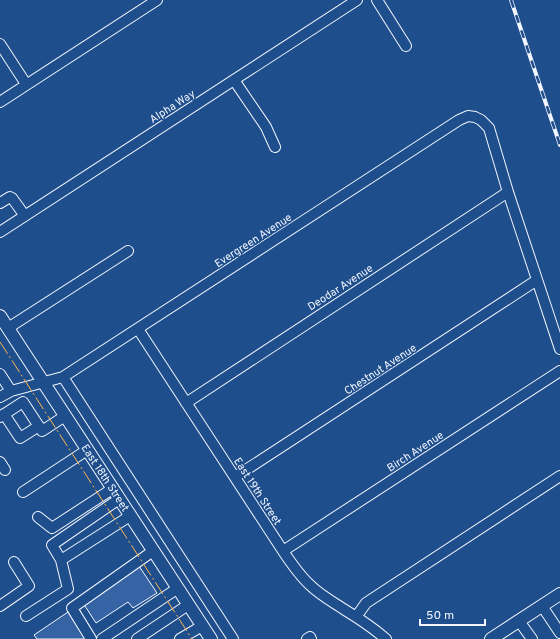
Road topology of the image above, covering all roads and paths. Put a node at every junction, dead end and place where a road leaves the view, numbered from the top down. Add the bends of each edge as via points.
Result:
1 (157, 0) edge
2 (357, 0) edge
3 (377, 0) edge
4 (0, 44) edge
5 (406, 46) dead end
6 (234, 80) junction
7 (26, 84) junction
8 (0, 102) edge
9 (275, 147) dead end
10 (508, 192) junction
11 (0, 203) edge
12 (25, 216) junction
13 (0, 232) edge
14 (128, 251) dead end
15 (538, 280) junction
16 (0, 316) edge
17 (8, 328) junction
18 (138, 329) junction
19 (560, 349) edge
20 (560, 371) edge
21 (0, 374) edge
22 (63, 377) junction
23 (43, 382) junction
24 (11, 391) junction
25 (0, 397) edge
26 (186, 402) junction
27 (2, 416) edge
28 (65, 416) junction
29 (39, 426) junction
30 (87, 450) junction
31 (560, 476) edge
32 (235, 477) junction
33 (23, 492) dead end
34 (116, 494) junction
35 (130, 516) junction
36 (38, 517) dead end
37 (153, 551) junction
38 (283, 551) junction
39 (61, 560) junction
40 (14, 562) dead end
41 (178, 588) junction
42 (560, 594) edge
43 (188, 605) junction
44 (0, 606) edge
45 (542, 606) junction
46 (26, 616) dead end
47 (356, 617) junction
48 (519, 620) junction
49 (202, 626) junction
50 (560, 633) edge
51 (91, 639) edge
52 (102, 639) edge
53 (138, 639) edge
54 (180, 639) edge
55 (211, 639) edge
56 (233, 639) edge
57 (307, 639) edge
58 (311, 639) edge
59 (386, 639) edge
60 (491, 639) edge
61 (532, 639) edge

1 - 7 street
2 - 6 street, Alpha Way
3 - 5 street
4 - 7 street
6 - 9 street via 266,127
6 - 12 street, Alpha Way
7 - 8 street
10 - 15 street
10 - 18 street, Evergreen Avenue via 489,128 481,120 468,116
10 - 26 street, Deodar Avenue
11 - 12 street via 12,198
12 - 13 street, Alpha Way
14 - 17 street
15 - 19 street
15 - 32 street, Chestnut Avenue
16 - 17 main road, East 18th Street
17 - 23 main road, East 18th Street
18 - 22 street, Evergreen Avenue
18 - 26 street, East 19th Street
20 - 38 street, Birch Avenue
21 - 24 street
22 - 23 street, Evergreen Avenue
22 - 56 street
23 - 24 street, Evergreen Avenue
23 - 28 main road, East 18th Street
24 - 25 street, Evergreen Avenue
26 - 32 street, East 19th Street
27 - 29 street via 20,438
27 - 29 street via 23,402
28 - 29 street via 42,431
28 - 30 main road, East 18th Street
30 - 33 street
30 - 34 main road, East 18th Street
31 - 47 street via 366,603
32 - 38 street, East 19th Street
34 - 35 main road, East 18th Street
34 - 36 street via 52,528
34 - 39 street via 52,546
35 - 37 main road, East 18th Street
35 - 39 street
37 - 41 main road, East 18th Street
37 - 51 street via 72,608
38 - 47 street, East 19th Street via 310,585
39 - 46 street via 68,589
40 - 44 street via 29,586
41 - 43 main road, East 18th Street
41 - 52 street
42 - 45 main road
43 - 49 main road, East 18th Street
43 - 53 street
45 - 48 main road
45 - 50 street
47 - 59 street, East 19th Street
48 - 60 main road
48 - 61 street
49 - 54 street
49 - 55 main road, East 18th Street
57 - 58 street

